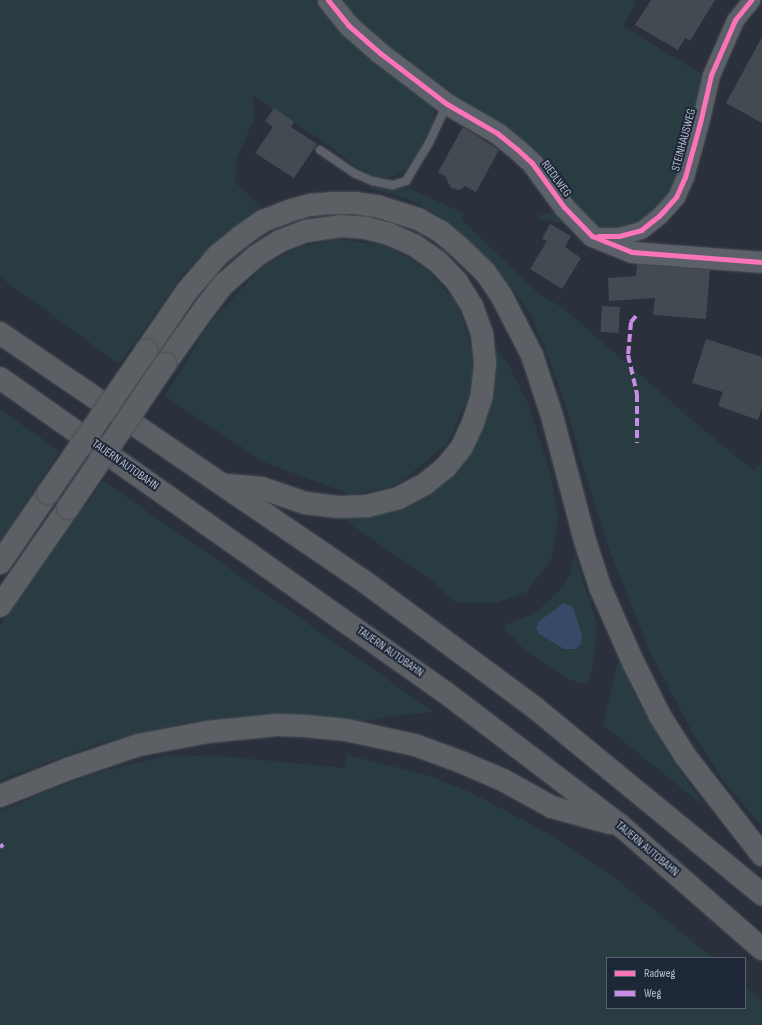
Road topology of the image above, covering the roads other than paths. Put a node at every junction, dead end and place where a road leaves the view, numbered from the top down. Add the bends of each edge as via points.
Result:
1 (328, 0) edge
2 (751, 0) edge
3 (447, 104) junction
4 (320, 150) dead end
5 (592, 236) junction
6 (762, 262) edge
7 (0, 333) edge
8 (0, 378) edge
9 (223, 484) junction
10 (0, 563) edge
11 (0, 606) edge
12 (0, 796) edge
13 (621, 826) junction
14 (762, 855) edge
15 (762, 894) edge
16 (762, 949) edge

1 - 3 street, RIEDLWEG via 348,25 380,53
2 - 5 street, STEINHAUSWEG via 735,20 711,75 685,177 676,197 659,216 641,230 619,236
3 - 4 lane via 429,143 406,181 394,185 372,181 354,173
3 - 5 street, RIEDLWEG via 497,133 517,148 532,163 564,207
5 - 6 street, RIEDLWEG via 632,252
7 - 9 highway
8 - 13 highway, TAUERN AUTOBAHN via 446,693
9 - 11 highway, bridge via 262,488 305,503 338,507 368,506 399,498 425,484 446,467 462,447 474,423 482,395 485,364 482,334 472,306 457,282 438,262 414,245 389,234 366,228 340,226 306,231 280,241 256,256 224,284 204,308
9 - 15 highway via 365,582 534,707
10 - 14 highway, bridge via 187,291 218,255 240,236 263,221 310,205 355,203 377,206 418,219 440,231 459,247 485,272 501,295 532,355 552,416 585,541 606,600 637,670 660,716 686,757
12 - 13 highway via 139,745 207,732 270,726 306,726 366,734 415,745 503,780 552,807
13 - 16 highway, TAUERN AUTOBAHN

